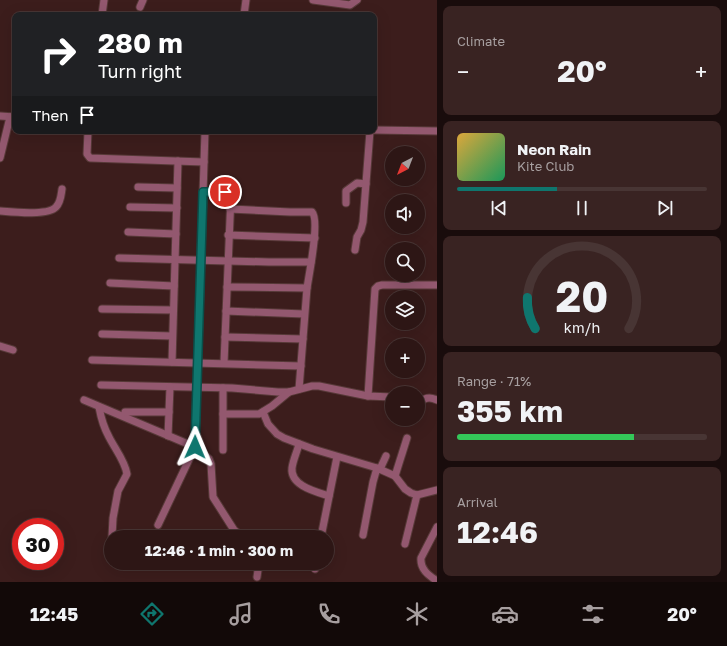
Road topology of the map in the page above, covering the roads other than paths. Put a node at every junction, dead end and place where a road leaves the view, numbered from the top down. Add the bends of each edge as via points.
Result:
1 (104, 0) edge
2 (246, 0) edge
3 (313, 0) edge
4 (357, 0) edge
5 (102, 12) edge
6 (244, 12) edge
7 (0, 116) edge
8 (12, 117) edge
9 (12, 120) edge
10 (377, 130) edge
11 (437, 131) edge
12 (88, 134) edge
13 (205, 134) edge
14 (370, 134) edge
15 (0, 158) edge
16 (178, 161) junction
17 (204, 162) junction
18 (366, 184) junction
19 (138, 187) dead end
20 (177, 188) junction
21 (62, 189) dead end
22 (203, 192) junction
23 (346, 203) dead end
24 (130, 207) dead end
25 (177, 208) junction
26 (230, 209) junction
27 (0, 211) edge
28 (128, 232) dead end
29 (176, 234) junction
30 (228, 235) junction
31 (315, 238) junction
32 (355, 250) dead end
33 (119, 258) dead end
34 (175, 259) junction
35 (201, 260) junction
36 (228, 260) junction
37 (311, 262) junction
38 (110, 283) dead end
39 (437, 285) edge
40 (174, 286) junction
41 (226, 287) junction
42 (307, 288) junction
43 (102, 309) dead end
44 (173, 310) junction
45 (226, 311) junction
46 (304, 314) junction
47 (102, 334) dead end
48 (172, 336) junction
49 (225, 337) junction
50 (303, 339) junction
51 (0, 346) edge
52 (13, 350) dead end
53 (92, 360) dead end
54 (172, 362) junction
55 (197, 363) junction
56 (224, 363) junction
57 (301, 366) junction
58 (101, 385) dead end
59 (170, 387) junction
60 (196, 388) junction
61 (223, 388) junction
62 (299, 389) junction
63 (289, 392) junction
64 (368, 396) junction
65 (385, 397) edge
66 (425, 399) edge
67 (84, 400) dead end
68 (437, 400) edge
69 (99, 407) junction
70 (125, 412) dead end
71 (169, 412) junction
72 (263, 412) junction
73 (223, 414) junction
74 (168, 436) junction
75 (407, 438) dead end
76 (299, 444) junction
77 (195, 447) junction
78 (223, 450) dead end
79 (386, 456) dead end
80 (337, 457) junction
81 (378, 469) junction
82 (395, 476) junction
83 (437, 490) edge
84 (417, 495) junction
85 (330, 496) junction
86 (158, 525) dead end
87 (437, 527) edge
88 (112, 530) edge
89 (234, 530) edge
90 (323, 530) edge
91 (363, 535) dead end
92 (405, 544) dead end
93 (258, 570) edge
94 (257, 577) dead end
95 (437, 580) edge

1 - 5 street
2 - 6 street
3 - 4 street via 350,5
7 - 8 street
9 - 15 street
10 - 11 street
12 - 16 street via 87,154 90,158
13 - 17 street
14 - 18 street
16 - 17 street
16 - 20 street
17 - 22 street
18 - 23 street via 357,183 346,191
18 - 32 street via 363,222
19 - 20 street
20 - 25 street
21 - 27 street via 60,202 50,211
22 - 26 street via 230,194
22 - 35 street
24 - 25 street
25 - 29 street
26 - 30 street
26 - 31 street via 312,212 315,215
28 - 29 street
29 - 34 street
30 - 31 street
30 - 36 street
31 - 37 street
33 - 34 street
34 - 35 street
34 - 40 street
35 - 36 street
35 - 55 street
36 - 37 street
36 - 41 street
37 - 42 street
38 - 40 street
39 - 64 street via 378,286 375,289
40 - 44 street
41 - 42 street
41 - 45 street
42 - 46 street
43 - 44 street
44 - 48 street
45 - 46 street
45 - 49 street
46 - 50 street
47 - 48 street
48 - 54 street
49 - 50 street
49 - 56 street
50 - 57 street
51 - 52 street
53 - 54 street
54 - 55 street
55 - 56 street
55 - 60 street
56 - 57 street
57 - 62 street
58 - 59 street
59 - 60 street
59 - 71 street
60 - 61 street
60 - 77 street
61 - 63 street
61 - 73 street
62 - 63 street
62 - 64 street via 319,386
63 - 72 street
64 - 65 street
66 - 68 street
67 - 69 street
69 - 74 street
69 - 88 street via 109,437 128,474 118,491
70 - 71 street
71 - 74 street
72 - 73 street
72 - 76 street via 268,424 278,434
73 - 78 street
74 - 77 street
75 - 82 street
76 - 80 street
76 - 85 street via 292,470 294,476 307,489
77 - 86 street
77 - 89 street via 209,459 213,498
79 - 81 street
80 - 81 street
80 - 85 street
81 - 82 street
81 - 91 street
82 - 84 street via 404,489
83 - 84 street
84 - 92 street
85 - 90 street
87 - 95 street via 420,563 422,568
93 - 94 street

